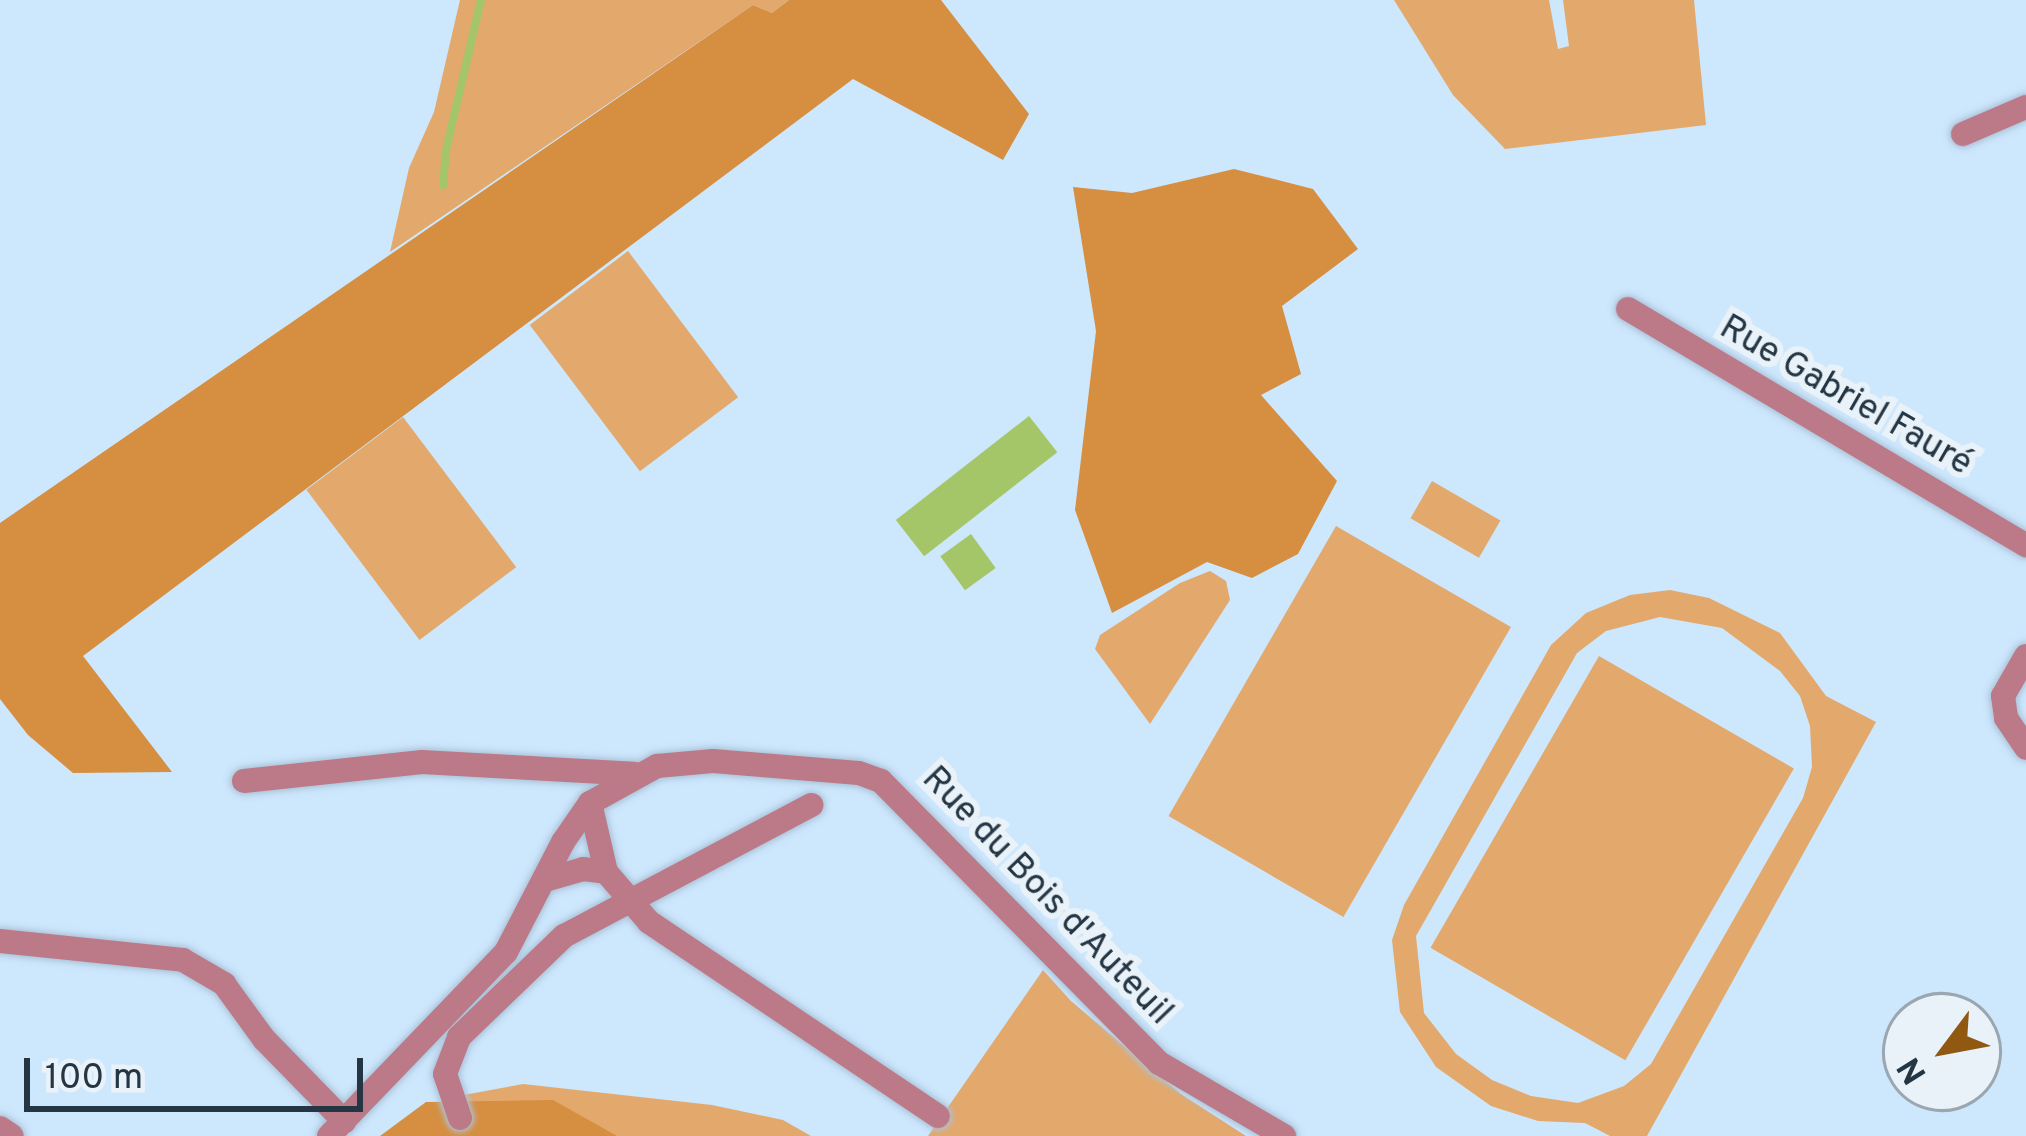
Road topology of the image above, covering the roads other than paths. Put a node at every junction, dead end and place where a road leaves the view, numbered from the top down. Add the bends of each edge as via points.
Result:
1 (2026, 107) edge
2 (1963, 134) dead end
3 (1628, 309) dead end
4 (2026, 545) edge
5 (2026, 656) edge
6 (2026, 748) edge
7 (634, 774) junction
8 (244, 781) dead end
9 (590, 803) junction
10 (811, 805) dead end
11 (606, 872) junction
12 (545, 880) junction
13 (626, 902) junction
14 (0, 940) edge
15 (938, 1116) dead end
16 (460, 1118) dead end
17 (0, 1128) edge
18 (337, 1128) edge
19 (12, 1136) edge
20 (1284, 1136) edge

1 - 2 street
3 - 4 street, Rue Gabriel Fauré
5 - 6 street via 2003,696 2006,718
7 - 8 street via 422,762
7 - 9 street
7 - 20 street, Rue du Bois d'Auteuil via 713,761 881,781 1159,1063
9 - 11 street
9 - 12 street
10 - 13 street
11 - 12 street
11 - 13 street
12 - 18 street via 506,952
13 - 15 street
13 - 16 street via 564,937 459,1036 445,1073
14 - 18 street via 183,960 224,984
17 - 19 street

